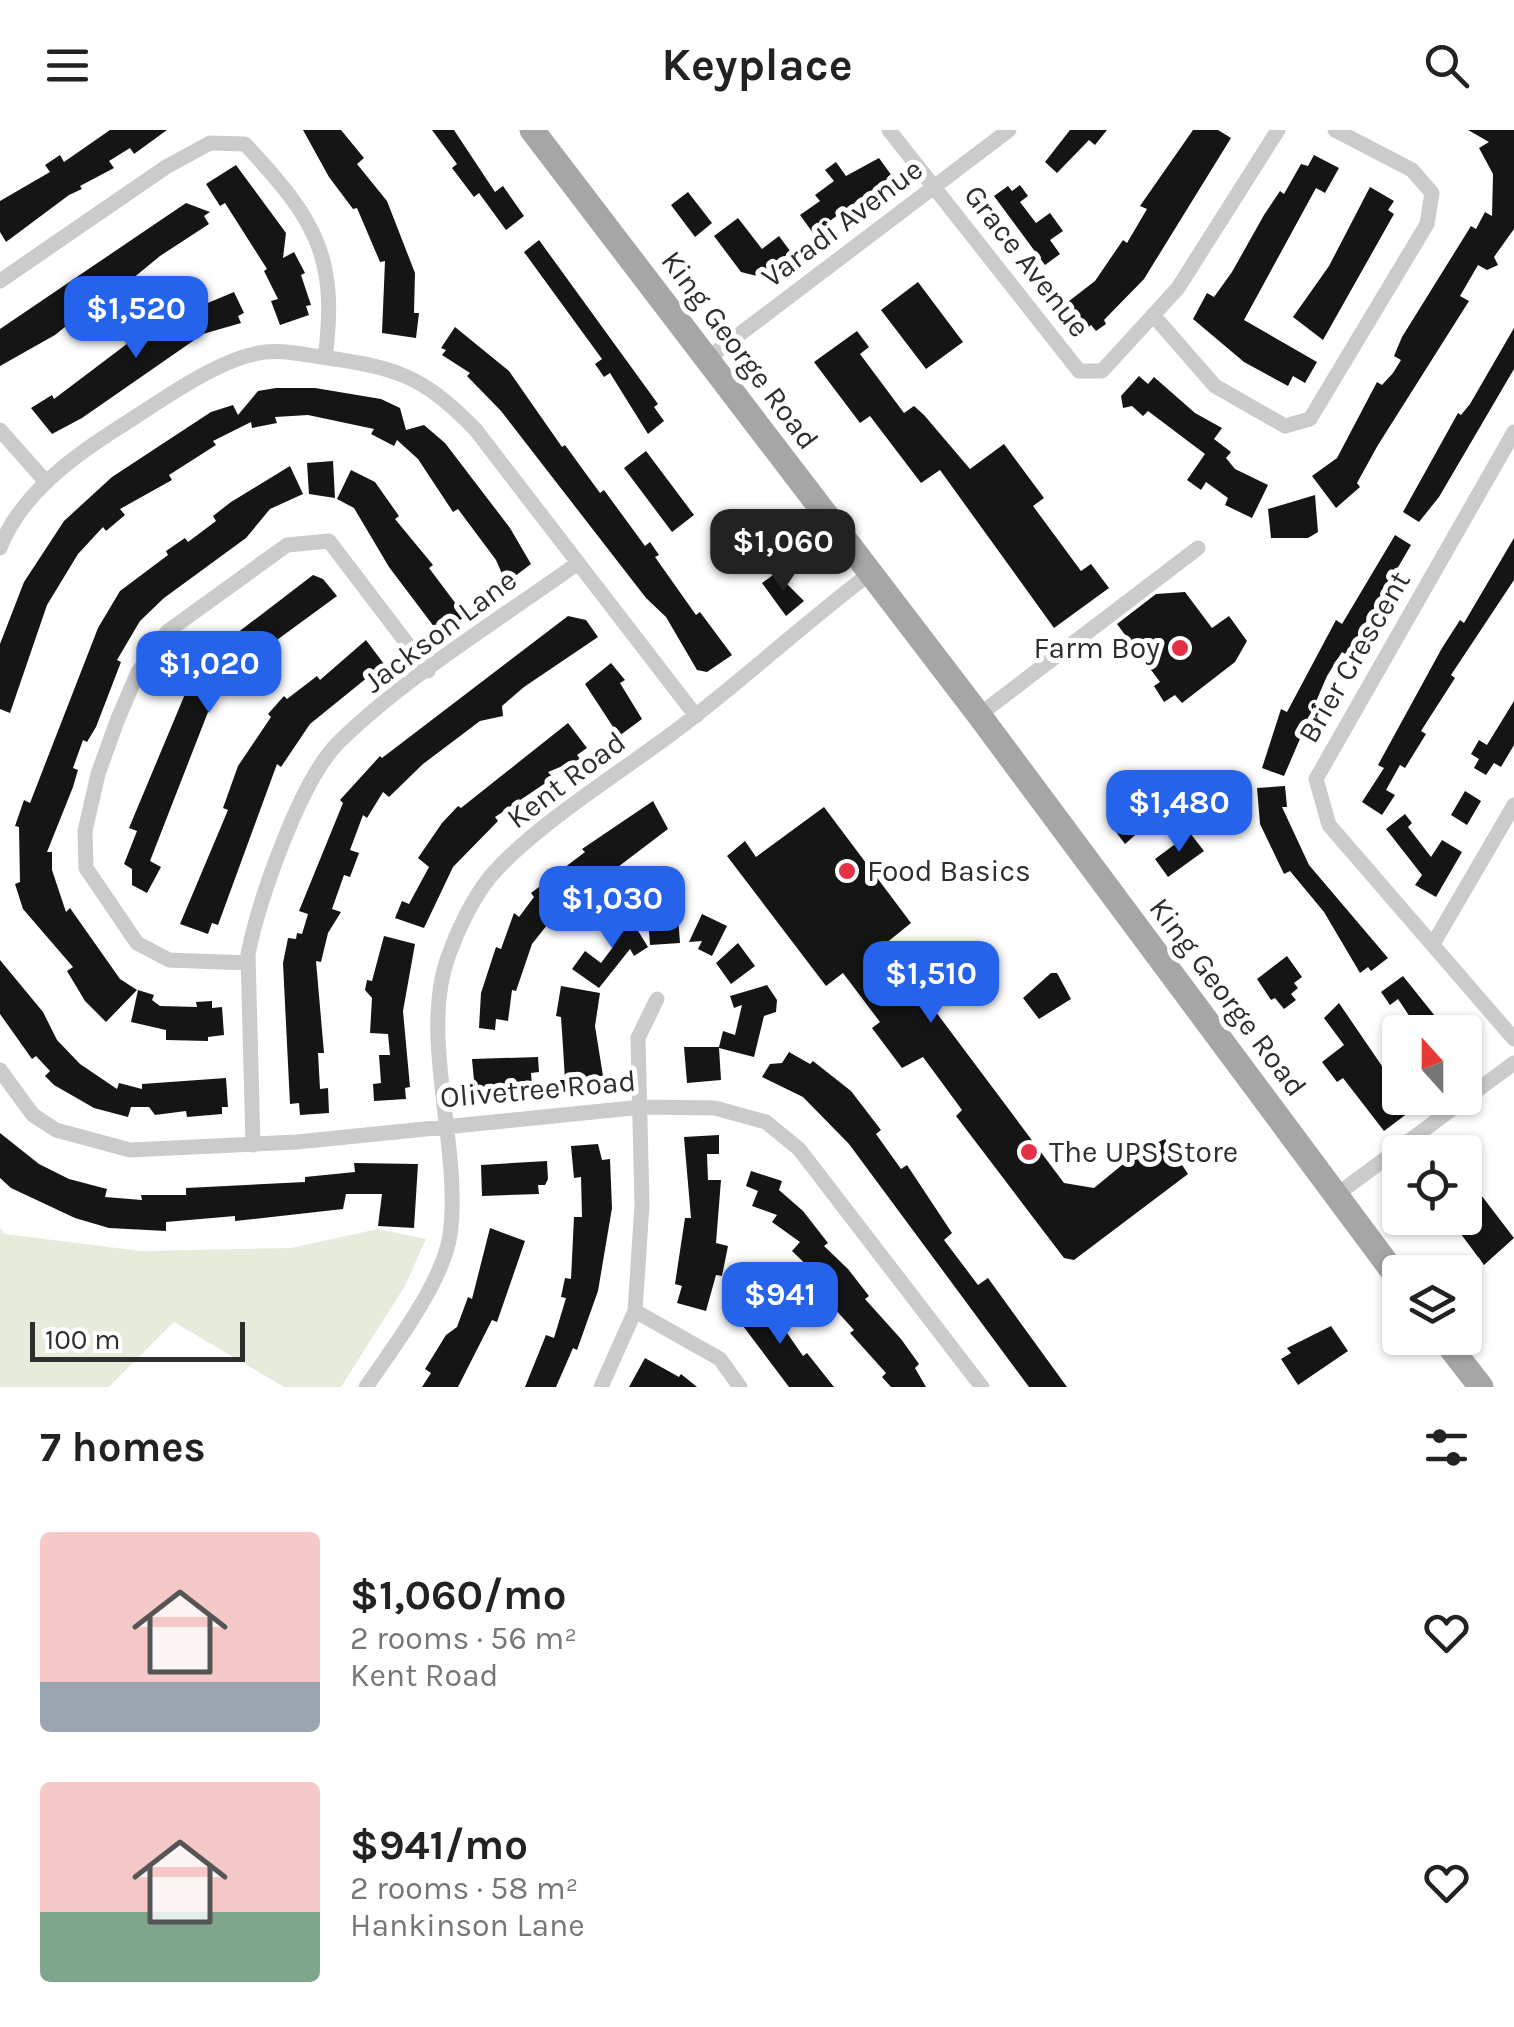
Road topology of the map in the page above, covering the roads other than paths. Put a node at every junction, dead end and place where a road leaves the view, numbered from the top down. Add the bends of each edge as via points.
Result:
1 (532, 130) edge
2 (889, 130) edge
3 (1009, 130) edge
4 (1278, 130) edge
5 (1335, 130) edge
6 (934, 188) junction
7 (0, 281) edge
8 (1153, 315) junction
9 (324, 357) junction
10 (707, 359) junction
11 (0, 430) edge
12 (1514, 432) edge
13 (46, 482) junction
14 (0, 548) edge
15 (1198, 548) dead end
16 (578, 563) junction
17 (868, 575) junction
18 (428, 671) junction
19 (696, 716) junction
20 (978, 716) junction
21 (1514, 806) edge
22 (1433, 944) junction
23 (248, 962) junction
24 (657, 1000) dead end
25 (1514, 1038) edge
26 (1514, 1062) edge
27 (0, 1070) edge
28 (642, 1107) junction
29 (449, 1124) junction
30 (253, 1145) junction
31 (1335, 1196) junction
32 (1382, 1257) edge
33 (636, 1311) junction
34 (1456, 1355) edge
35 (366, 1387) edge
36 (601, 1387) edge
37 (740, 1387) edge
38 (982, 1387) edge
39 (1480, 1387) edge

1 - 10 main road, King George Road
2 - 6 street, Grace Avenue
3 - 6 street, Varadi Avenue
4 - 8 street via 1178,288
5 - 8 street via 1412,170 1432,193 1427,224 1310,419 1285,426 1215,386
6 - 8 street, Grace Avenue via 1078,370 1102,371
6 - 10 street, Varadi Avenue
7 - 9 street via 166,166 210,143 245,144 300,210 324,252 331,295
9 - 13 street via 254,354 180,388 77,454
9 - 16 street via 375,364 446,399
10 - 17 main road, King George Road
11 - 13 street
12 - 22 street, Brier Crescent via 1316,779 1329,824
13 - 14 street
15 - 20 street
16 - 18 street, Jackson Lane
16 - 19 street
17 - 19 street, Kent Road
17 - 20 main road, King George Road
18 - 23 street, Jackson Lane via 336,744 310,782 254,927
18 - 23 street via 329,541 287,545 168,631 138,672 98,774 85,831 86,868 138,943 169,960
19 - 29 street, Kent Road via 524,846 475,901 448,958 436,1012
20 - 31 main road, King George Road
21 - 22 street
22 - 25 street, Brier Crescent
23 - 30 street, Jackson Lane
24 - 28 street via 638,1038
26 - 31 street
27 - 30 street, Olivetree Road via 34,1115 76,1137 130,1150
28 - 29 street, Olivetree Road
28 - 33 street
28 - 38 street, Olivetree Road via 715,1108 766,1122 799,1148
29 - 30 street, Olivetree Road
29 - 35 street, Kent Road via 450,1238 418,1308
31 - 32 main road, King George Road
33 - 36 street
33 - 37 street via 720,1359
34 - 39 main road

